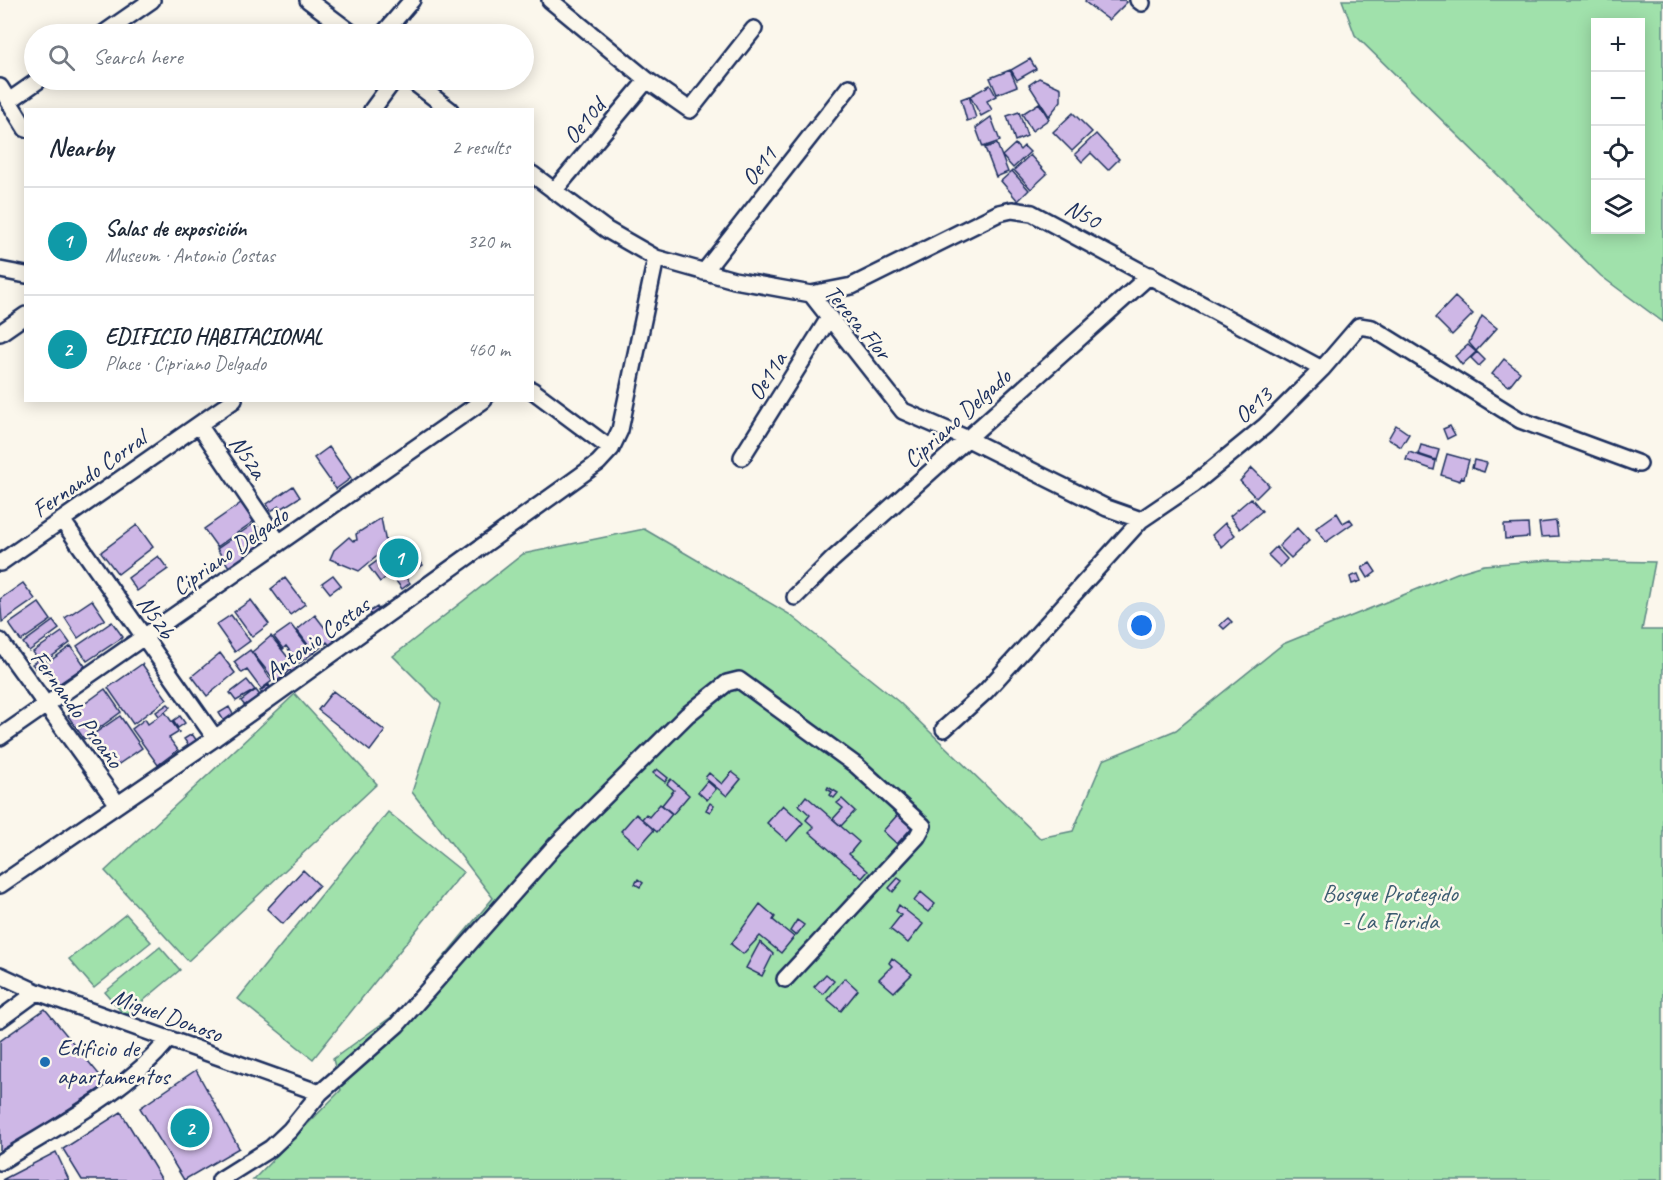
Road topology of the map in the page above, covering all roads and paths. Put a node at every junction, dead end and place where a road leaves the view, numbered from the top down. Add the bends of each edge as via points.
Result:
1 (152, 0) edge
2 (308, 0) edge
3 (412, 0) edge
4 (550, 0) edge
5 (117, 24) edge
6 (340, 24) edge
7 (391, 24) edge
8 (754, 29) dead end
9 (648, 80) junction
10 (0, 87) edge
11 (849, 87) dead end
12 (25, 90) edge
13 (387, 90) edge
14 (424, 90) edge
15 (9, 101) junction
16 (373, 108) edge
17 (447, 108) edge
18 (24, 126) edge
19 (534, 179) edge
20 (554, 191) junction
21 (656, 258) junction
22 (0, 270) edge
23 (704, 272) junction
24 (24, 275) edge
25 (1150, 275) junction
26 (812, 294) junction
27 (24, 316) edge
28 (829, 318) junction
29 (0, 333) edge
30 (1322, 369) junction
31 (534, 391) edge
32 (231, 402) edge
33 (481, 402) edge
34 (199, 425) junction
35 (968, 439) junction
36 (611, 449) junction
37 (742, 457) dead end
38 (1640, 464) dead end
39 (63, 520) junction
40 (1141, 520) junction
41 (279, 543) junction
42 (0, 563) edge
43 (795, 597) dead end
44 (143, 639) junction
45 (0, 641) edge
46 (46, 705) junction
47 (944, 729) dead end
48 (0, 736) edge
49 (215, 738) junction
50 (117, 803) junction
51 (0, 885) edge
52 (0, 975) edge
53 (785, 979) dead end
54 (37, 992) junction
55 (0, 1019) edge
56 (169, 1039) junction
57 (320, 1093) junction
58 (0, 1162) edge
59 (220, 1180) edge

1 - 5 street
2 - 6 street
3 - 7 street
4 - 9 street
8 - 9 street via 690,110
9 - 20 street, Oe10d
10 - 15 street
11 - 23 street, Oe11
12 - 15 street
13 - 16 street
14 - 17 street
15 - 18 street
19 - 20 street, Teresa Flor
20 - 21 street, Teresa Flor
21 - 23 street, Teresa Flor
21 - 36 street, Antonio Costas via 620,430
22 - 24 street
23 - 26 street, Teresa Flor
25 - 26 street, N50 via 1056,224 1032,213 1012,210 852,286
25 - 30 street, N50
25 - 35 street, Cipriano Delgado
26 - 28 street, Teresa Flor
27 - 29 street
28 - 35 street, Teresa Flor via 903,411
28 - 37 street, Oe11a
30 - 38 street, Oe13 via 1355,328 1367,326 1520,420
30 - 40 street, Oe13 via 1265,426 1194,484
31 - 36 street
32 - 34 street, Fernando Corral
33 - 41 street, Cipriano Delgado
34 - 39 street, Fernando Corral
34 - 41 street, N52a
35 - 40 street, Teresa Flor via 1107,508
35 - 43 street, Cipriano Delgado
36 - 49 street, Antonio Costas via 592,468
39 - 42 street, Fernando Corral
39 - 44 street, N52b
40 - 47 street, Oe13 via 986,691
41 - 44 street, Cipriano Delgado
44 - 46 street, Cipriano Delgado
44 - 49 street, N52b
45 - 46 street, Fernando Proaño
46 - 48 street, Cipriano Delgado
46 - 50 street, Fernando Proaño
49 - 50 street, Antonio Costas
50 - 51 street, Antonio Costas
52 - 54 street, Miguel Donoso
53 - 57 street via 923,826 857,766 739,680 727,683 687,715 555,846 397,1025
54 - 55 street
54 - 56 street, Miguel Donoso
56 - 57 street, Miguel Donoso
56 - 58 street via 155,1057 115,1089
57 - 59 street via 271,1148

